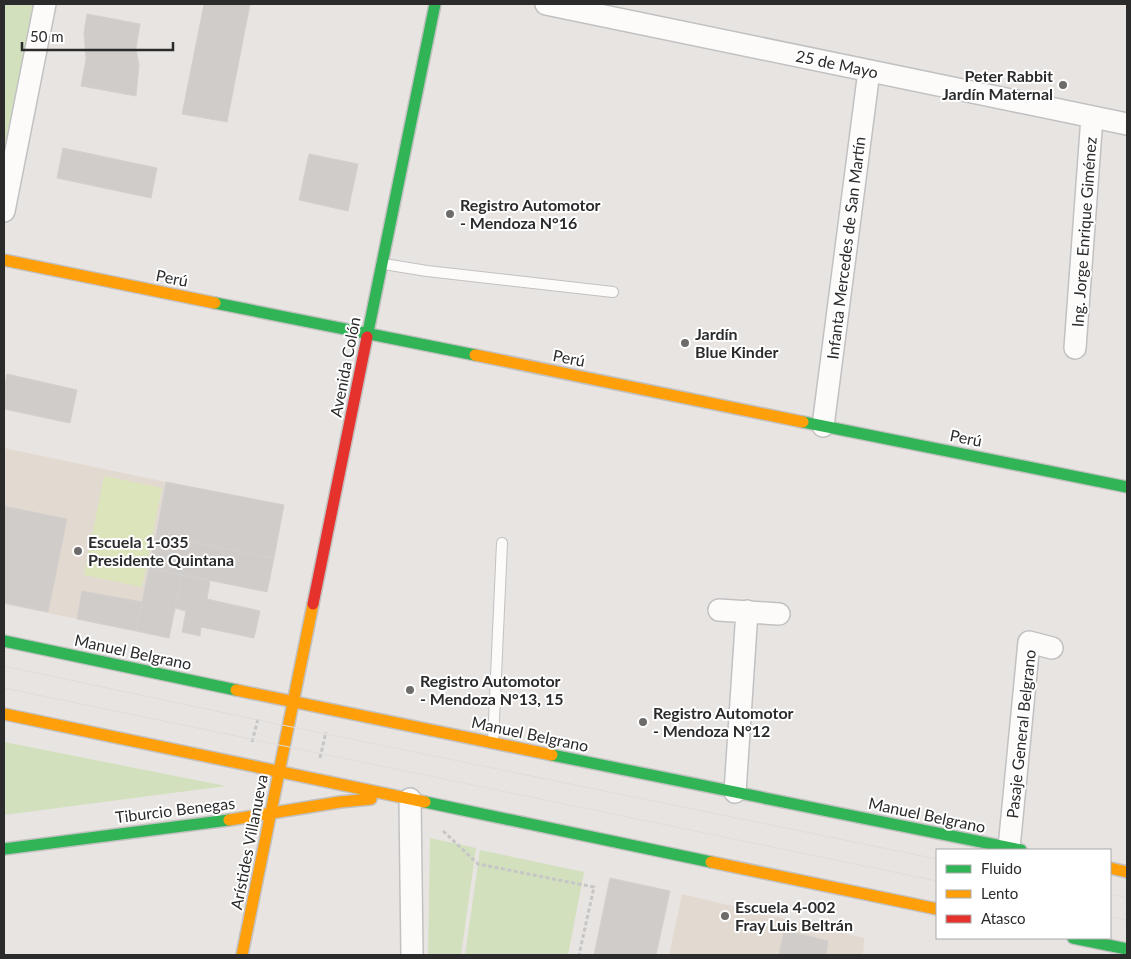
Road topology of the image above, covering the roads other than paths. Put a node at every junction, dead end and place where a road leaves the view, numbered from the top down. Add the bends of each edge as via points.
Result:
1 (45, 4) edge
2 (435, 4) edge
3 (546, 4) edge
4 (869, 71) junction
5 (1092, 117) junction
6 (1127, 124) edge
7 (4, 211) edge
8 (4, 260) edge
9 (383, 264) junction
10 (613, 292) dead end
11 (368, 334) junction
12 (1075, 348) dead end
13 (823, 426) junction
14 (1127, 487) edge
15 (502, 543) dead end
16 (719, 610) dead end
17 (747, 611) junction
18 (779, 614) dead end
19 (4, 641) edge
20 (1052, 648) dead end
21 (294, 702) junction
22 (4, 714) edge
23 (287, 736) joint
24 (493, 743) junction
25 (279, 772) junction
26 (735, 792) junction
27 (410, 799) junction
28 (271, 814) junction
29 (4, 849) edge
30 (1015, 849) edge
31 (1111, 868) edge
32 (1127, 872) edge
33 (936, 909) edge
34 (1078, 939) edge
35 (1127, 949) edge
36 (242, 955) edge
37 (412, 955) edge

1 - 7 street
2 - 9 main road, Avenida Colón
3 - 4 street, 25 de Mayo
4 - 5 street, 25 de Mayo
4 - 13 street, Infanta Mercedes de San Martín
5 - 6 street, 25 de Mayo
5 - 12 street, Ing. Jorge Enrique Giménez
8 - 11 main road, Perú
9 - 10 lane
9 - 11 main road, Avenida Colón
11 - 13 main road, Perú
11 - 21 main road, Avenida Colón
13 - 14 main road, Perú
15 - 24 lane
16 - 17 street
17 - 18 street
17 - 26 street
19 - 21 main road, Manuel Belgrano
20 - 30 street, Pasaje General Belgrano via 1029,642
21 - 23 main road, Avenida Colón
21 - 24 main road, Manuel Belgrano
22 - 25 main road
23 - 25 main road, Arístides Villanueva
24 - 26 main road, Manuel Belgrano
25 - 27 main road
25 - 28 main road, Arístides Villanueva
26 - 30 main road, Manuel Belgrano
27 - 28 main road, Tiburcio Benegas via 340,802
27 - 33 main road
27 - 37 street
28 - 29 main road, Tiburcio Benegas
28 - 36 main road, Arístides Villanueva
31 - 32 main road
34 - 35 main road

